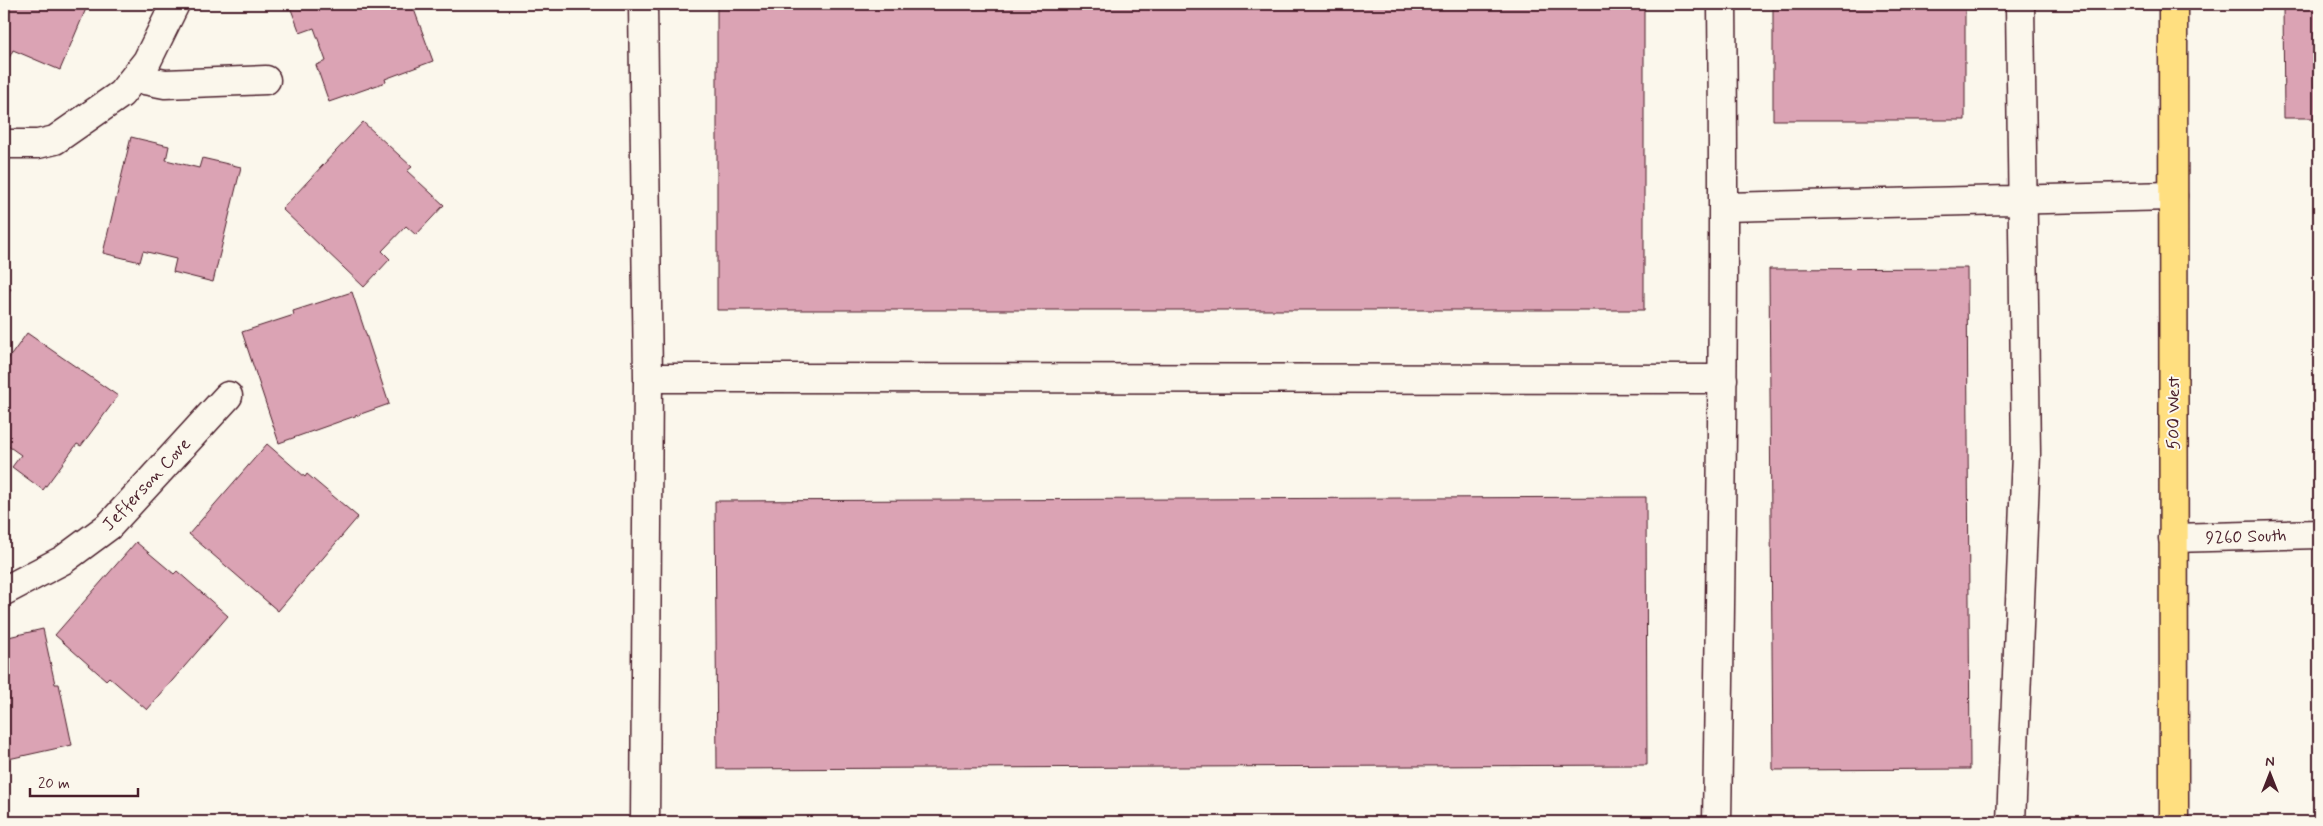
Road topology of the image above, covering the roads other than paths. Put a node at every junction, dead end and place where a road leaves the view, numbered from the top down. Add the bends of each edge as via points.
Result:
1 (175, 4) edge
2 (643, 4) edge
3 (1722, 4) edge
4 (2020, 4) edge
5 (2173, 4) edge
6 (134, 78) junction
7 (266, 80) dead end
8 (4, 144) edge
9 (2173, 196) junction
10 (2022, 199) junction
11 (1724, 207) junction
12 (648, 378) junction
13 (1723, 379) junction
14 (228, 396) dead end
15 (2319, 534) edge
16 (2173, 538) junction
17 (4, 591) edge
18 (645, 822) edge
19 (1717, 822) edge
20 (2011, 822) edge
21 (2174, 822) edge

1 - 6 street via 147,61
2 - 12 street
3 - 11 street
4 - 10 street
5 - 9 main road, 500 West
6 - 7 street via 165,84
6 - 8 street via 121,94 55,140 38,144
9 - 10 street
9 - 16 main road, 500 West
10 - 11 street
10 - 20 street via 2026,454
11 - 13 street
12 - 13 street
12 - 18 street
13 - 19 street
14 - 17 street, Jefferson Cove via 109,526 63,560
15 - 16 street, 9260 South
16 - 21 main road, 500 West

